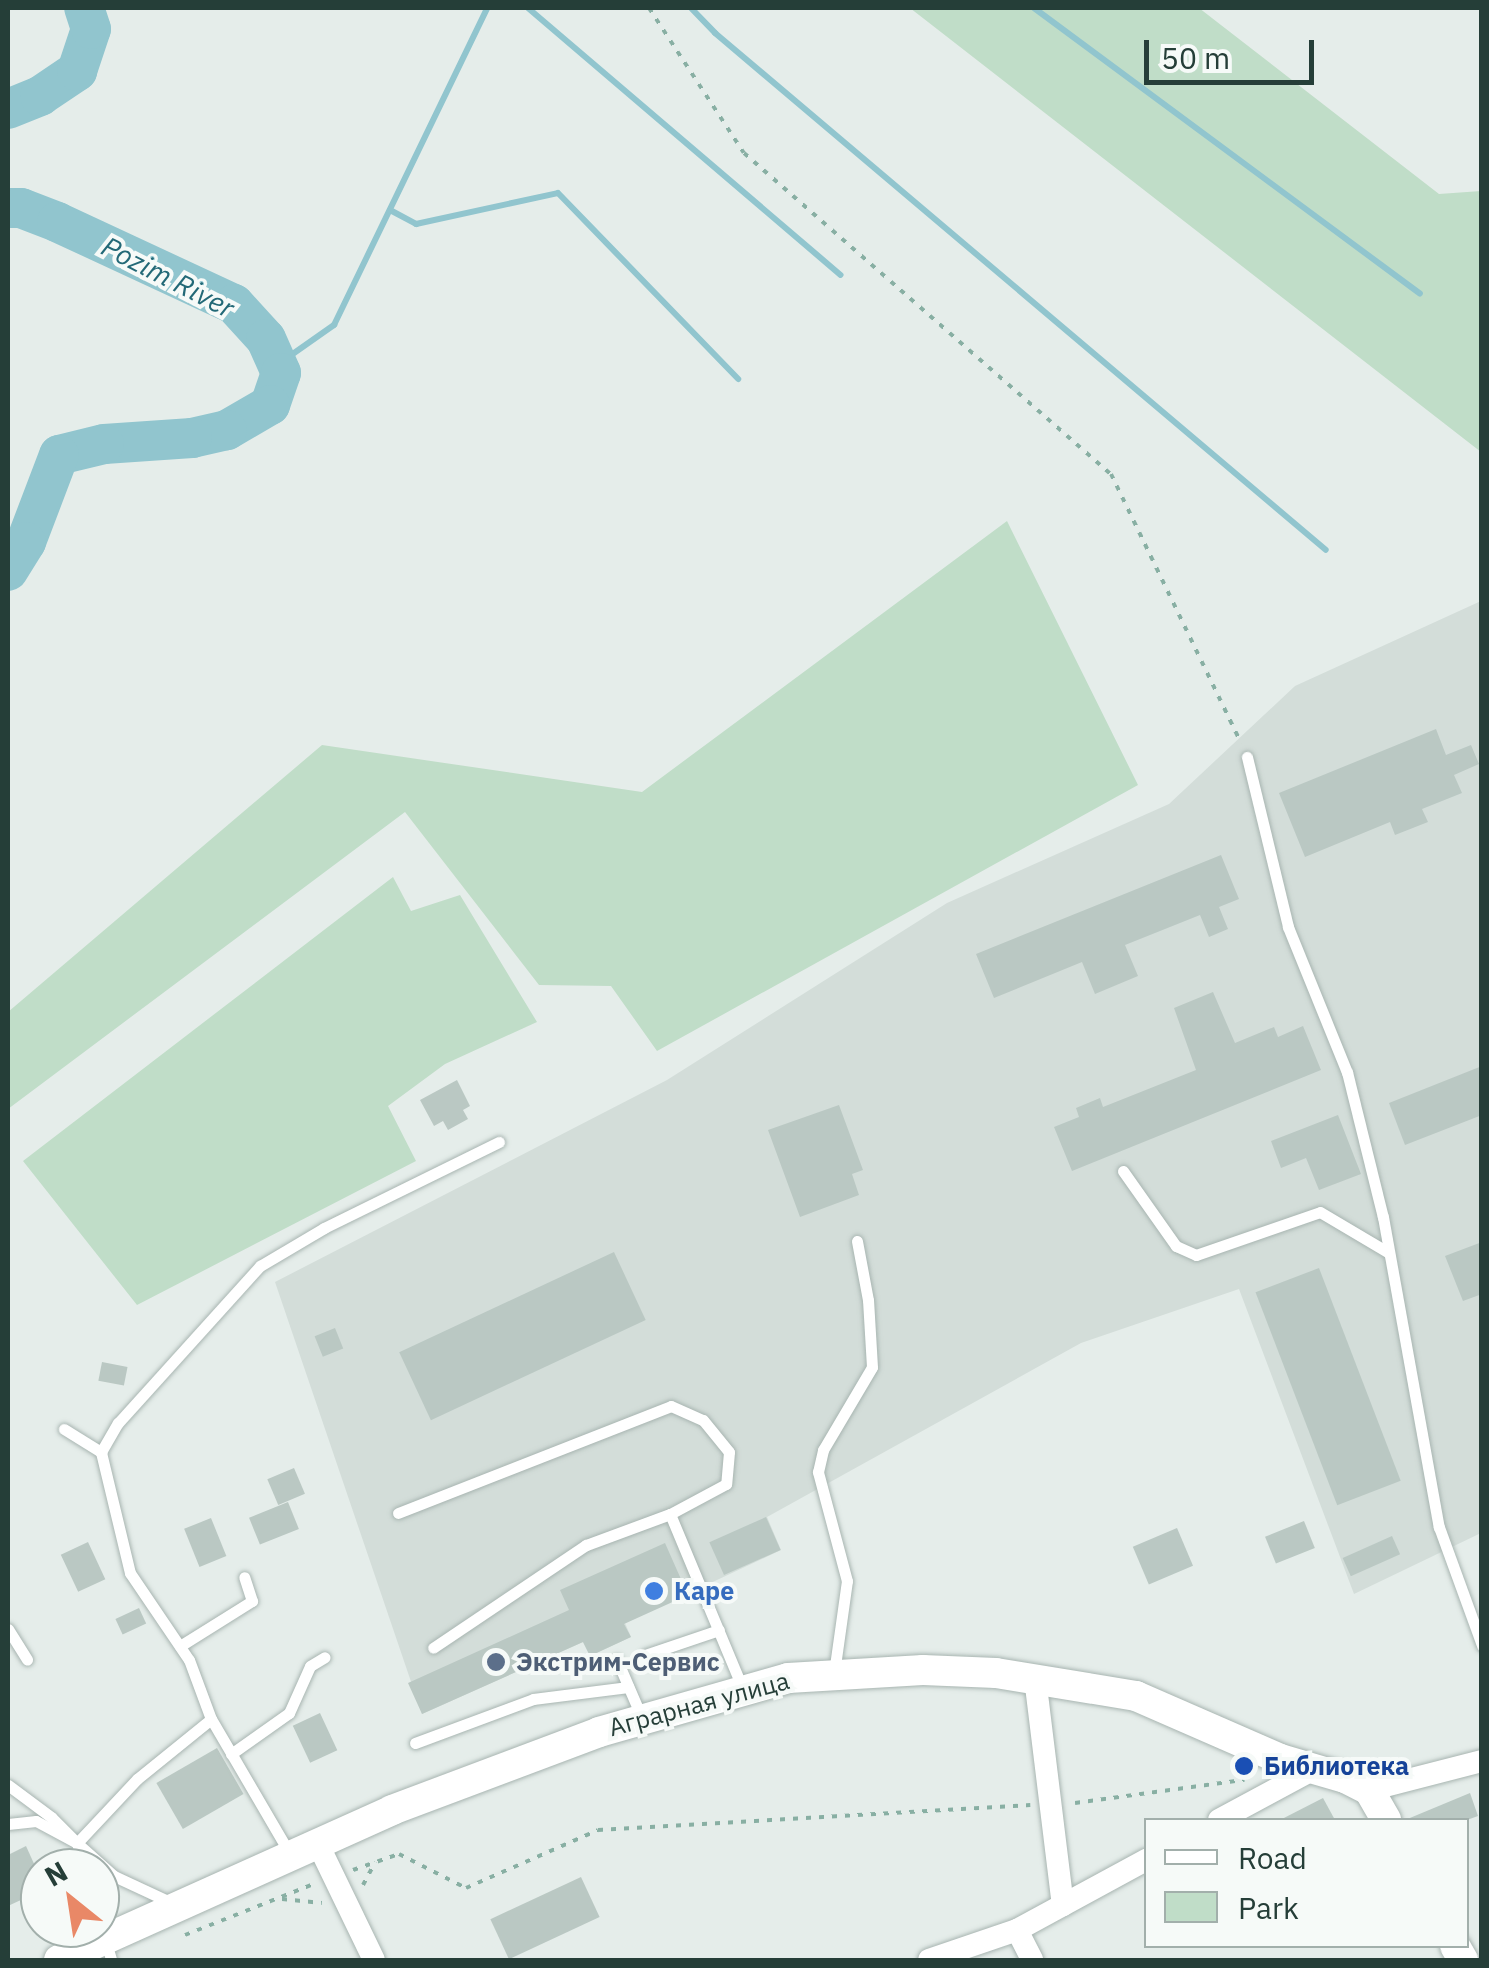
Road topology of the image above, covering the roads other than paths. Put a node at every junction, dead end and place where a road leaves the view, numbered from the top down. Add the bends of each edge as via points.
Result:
1 (1247, 757) road end
2 (500, 1142) dead end
3 (1123, 1170) dead end
4 (857, 1241) dead end
5 (1389, 1253) junction
6 (64, 1429) dead end
7 (100, 1452) junction
8 (398, 1513) dead end
9 (670, 1514) junction
10 (244, 1577) dead end
11 (8, 1629) edge
12 (718, 1630) junction
13 (1482, 1645) edge
14 (180, 1646) junction
15 (434, 1648) dead end
16 (645, 1655) dead end
17 (325, 1658) dead end
18 (27, 1660) dead end
19 (617, 1660) dead end
20 (834, 1674) junction
21 (1035, 1678) junction
22 (628, 1687) junction
23 (742, 1687) junction
24 (642, 1718) junction
25 (211, 1719) junction
26 (416, 1744) dead end
27 (231, 1754) junction
28 (1482, 1761) edge
29 (1301, 1776) junction
30 (8, 1785) edge
31 (1370, 1790) junction
32 (1223, 1818) edge
33 (1385, 1818) edge
34 (8, 1824) edge
35 (77, 1843) junction
36 (78, 1848) edge
37 (304, 1848) junction
38 (1144, 1861) edge
39 (1063, 1905) junction
40 (181, 1907) junction
41 (1017, 1930) junction
42 (120, 1935) edge
43 (90, 1948) edge
44 (59, 1960) edge
45 (374, 1960) edge
46 (929, 1960) edge
47 (1032, 1960) edge

1 - 5 lane via 1288,927 1347,1072
2 - 7 lane via 260,1266 118,1423
3 - 5 lane via 1176,1246 1196,1255 1320,1212
4 - 20 lane via 872,1367 823,1450 818,1472 847,1582
5 - 13 lane via 1439,1527
6 - 7 lane
7 - 14 lane via 130,1573
8 - 9 lane via 671,1406 703,1420 729,1452 726,1484
9 - 12 lane
9 - 15 lane via 586,1545
10 - 14 lane via 252,1601
11 - 18 lane
12 - 16 lane
12 - 23 lane
14 - 25 lane
17 - 27 lane via 310,1666 289,1713
19 - 22 lane
20 - 21 street, Аграрная улица via 923,1670
20 - 23 street, Аграрная улица
21 - 29 street, Аграрная улица via 1136,1696
21 - 39 street
22 - 24 lane
22 - 26 lane via 533,1699
23 - 24 street, Аграрная улица
24 - 37 street, Аграрная улица
25 - 27 lane
25 - 35 lane via 137,1779
27 - 37 lane
28 - 31 street
29 - 31 street, Аграрная улица via 1345,1778
29 - 32 street
30 - 35 lane
31 - 33 street
34 - 35 lane via 36,1821
35 - 36 lane
35 - 40 lane via 114,1876
37 - 40 street, Аграрная улица
37 - 45 street via 334,1876
38 - 39 street
39 - 41 street
40 - 42 street, Аграрная улица
41 - 46 street
41 - 47 street
43 - 44 street, Аграрная улица

